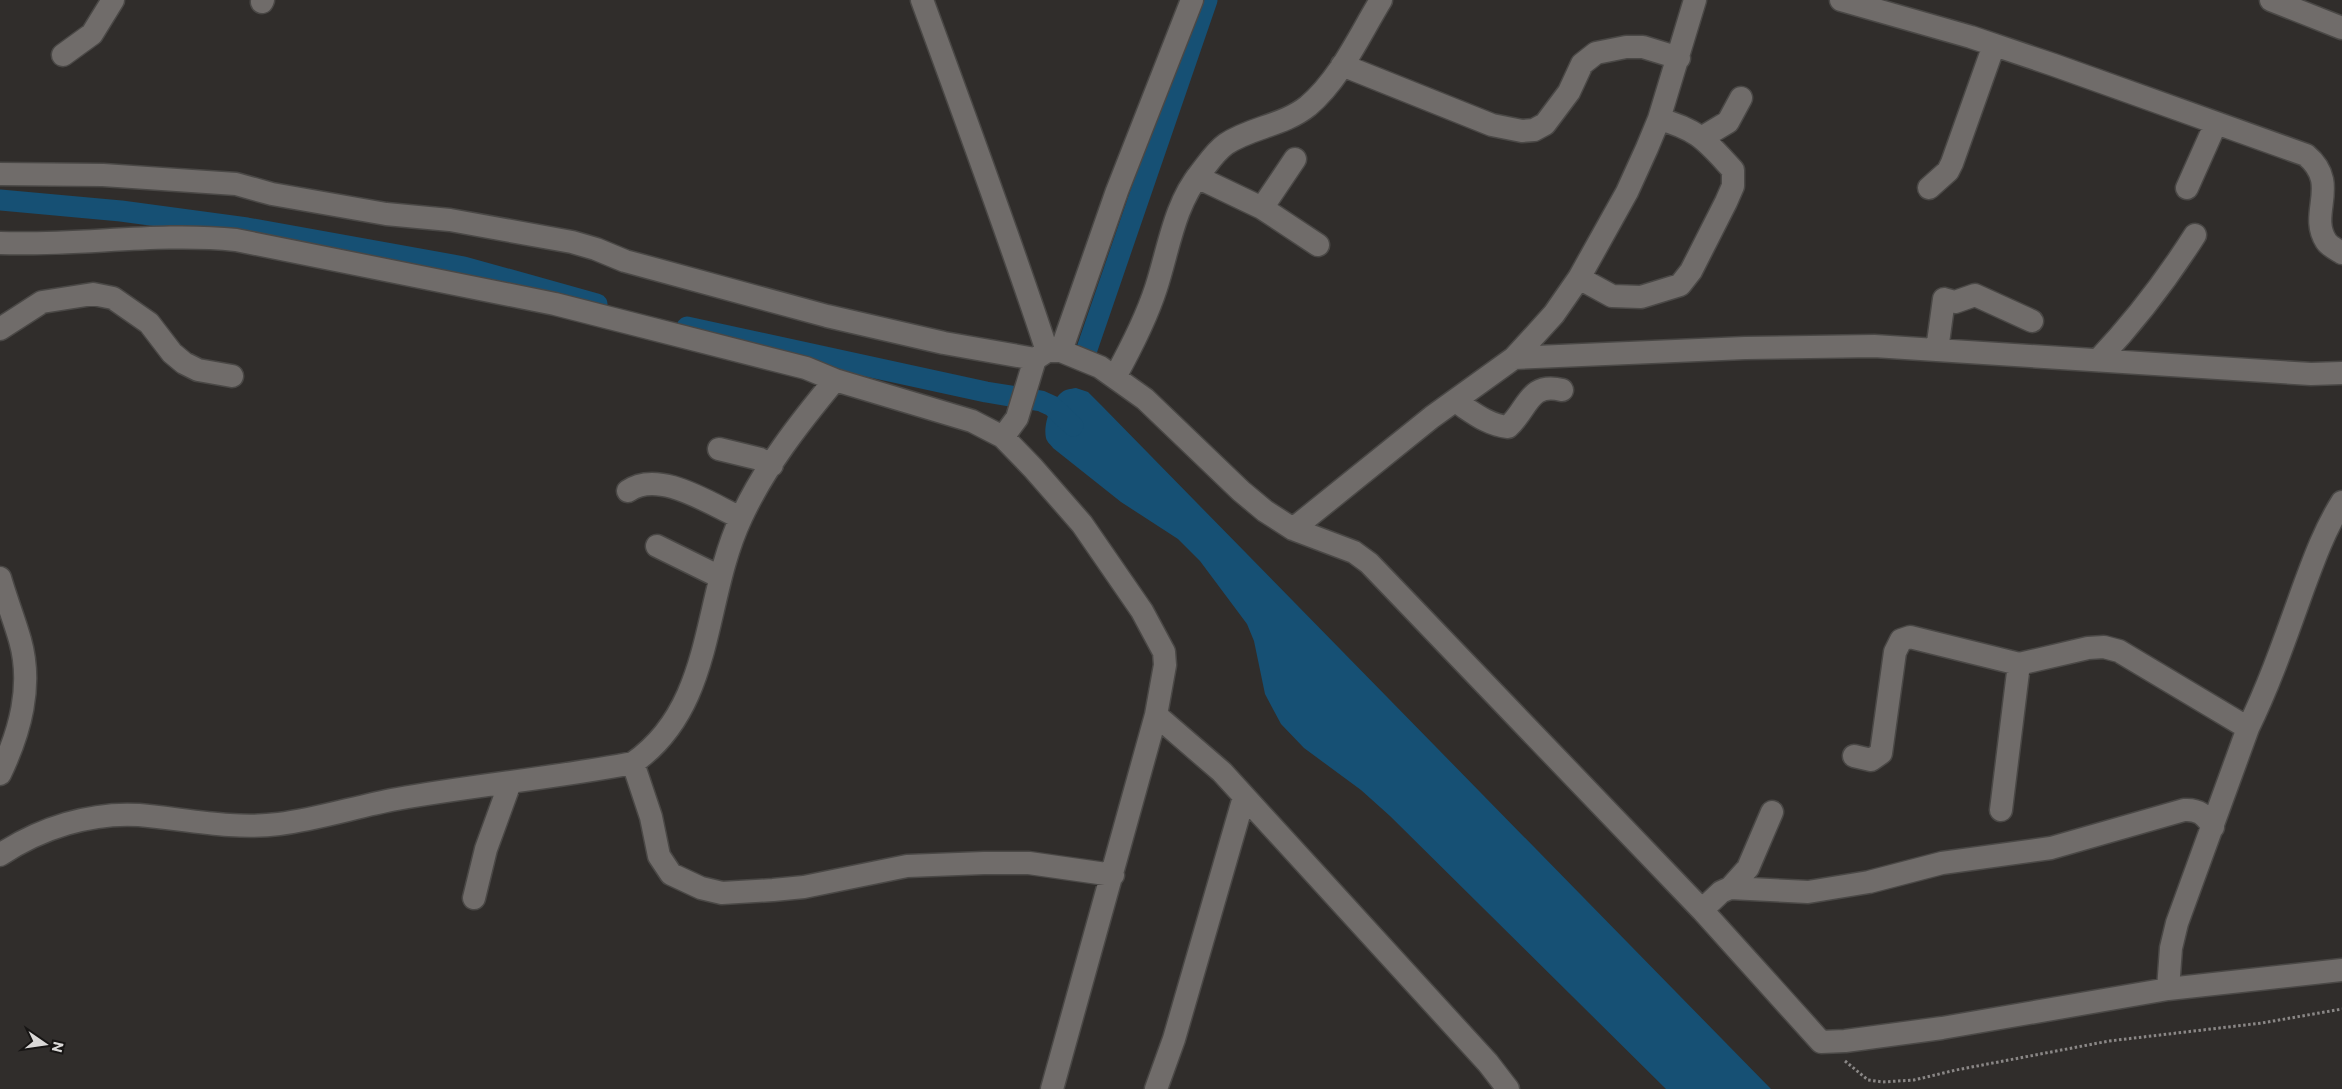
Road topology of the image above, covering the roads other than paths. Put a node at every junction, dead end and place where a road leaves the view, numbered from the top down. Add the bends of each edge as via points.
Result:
1 (113, 0) edge
2 (922, 0) edge
3 (1192, 0) edge
4 (1381, 0) edge
5 (1695, 0) edge
6 (1842, 0) edge
7 (2272, 0) edge
8 (2342, 28) edge
9 (1994, 45) junction
10 (63, 55) dead end
11 (1679, 58) junction
12 (1342, 64) junction
13 (1741, 98) dead end
14 (1659, 119) junction
15 (2216, 123) junction
16 (1703, 137) junction
17 (1296, 159) dead end
18 (0, 174) edge
19 (1197, 177) junction
20 (1929, 188) dead end
21 (2187, 188) dead end
22 (1262, 208) junction
23 (2196, 235) dead end
24 (0, 243) edge
25 (1318, 245) dead end
26 (2342, 253) edge
27 (1579, 278) junction
28 (2032, 321) dead end
29 (0, 329) edge
30 (1937, 350) junction
31 (1514, 358) junction
32 (1043, 359) junction
33 (2098, 360) junction
34 (2342, 373) edge
35 (232, 376) dead end
36 (1115, 377) junction
37 (836, 380) junction
38 (1562, 390) dead end
39 (1455, 400) junction
40 (1003, 437) junction
41 (719, 449) dead end
42 (772, 465) junction
43 (628, 491) dead end
44 (2342, 502) edge
45 (741, 518) junction
46 (1293, 528) junction
47 (657, 546) dead end
48 (720, 577) junction
49 (0, 578) edge
50 (2019, 664) junction
51 (1156, 714) junction
52 (2248, 728) junction
53 (1854, 756) dead end
54 (632, 763) junction
55 (0, 774) edge
56 (510, 783) junction
57 (1244, 797) junction
58 (2001, 810) dead end
59 (1772, 812) dead end
60 (2213, 827) junction
61 (0, 855) edge
62 (1113, 875) junction
63 (1730, 888) junction
64 (474, 898) dead end
65 (1702, 910) junction
66 (2342, 970) edge
67 (2168, 989) junction
68 (1052, 1089) edge
69 (1156, 1089) edge
70 (1508, 1089) edge

1 - 10 street via 92,34
2 - 32 street via 1012,245
3 - 32 street via 1118,191
4 - 12 street
5 - 11 street
6 - 9 street
7 - 8 street
9 - 15 street
9 - 20 street via 1952,163
11 - 12 street via 1642,47 1626,46 1596,53 1582,64 1569,92 1545,124 1534,130 1522,131 1492,125
11 - 14 street
12 - 19 street via 1308,106 1282,122 1224,145
13 - 16 street via 1728,122
14 - 16 street via 1678,124
14 - 27 street via 1627,192
15 - 21 street
15 - 26 street via 2306,155 2317,164 2322,176 2323,196 2320,226 2327,242
16 - 27 street via 1732,170 1733,186 1691,271 1680,285 1641,297 1612,296
17 - 22 street
18 - 32 street via 103,175 220,182 386,214 450,220 572,242 625,261 826,316 944,343
19 - 22 street
19 - 36 street via 1180,204 1156,289
22 - 25 street
23 - 33 street via 2167,280
24 - 37 street via 199,236 236,240 555,304 796,366
27 - 31 street via 1554,314
28 - 30 street via 1975,295 1955,302 1935,296
29 - 35 street via 42,302 93,294 113,298 150,323 172,353 184,363 198,370
30 - 31 street via 1835,346
30 - 33 street
31 - 39 street
32 - 36 street via 1100,367
32 - 40 street via 1017,418
33 - 34 street
36 - 46 street via 1144,399 1241,491
37 - 40 street via 956,414
37 - 42 street
38 - 39 street via 1542,388 1508,427 1482,418
39 - 46 street
40 - 51 street via 1082,524 1142,611 1164,652 1165,665
41 - 42 street
42 - 45 street
43 - 45 street via 643,483 668,486
44 - 52 street via 2314,562
45 - 48 street
46 - 65 street via 1338,544 1369,563
47 - 48 street
48 - 54 street via 695,679 683,706 651,750
49 - 55 street via 20,642 25,695 18,729
50 - 52 street via 2088,648 2104,647 2119,651
50 - 53 street via 1910,637 1900,640 1895,652 1880,753 1871,760
50 - 58 street
51 - 57 street via 1222,772
51 - 62 street
52 - 60 street
54 - 56 street
54 - 62 street via 644,794 659,856 671,874 701,888 722,893 813,885 907,866 1030,863
56 - 61 street via 396,800 276,825 137,815 109,816 53,827
56 - 64 street via 486,849
57 - 69 street via 1174,1039
57 - 70 street via 1488,1063
59 - 63 street via 1748,868
60 - 63 street via 2201,813 2193,809 2184,810 2051,848 1942,863 1869,882 1808,892
60 - 67 street via 2177,923 2171,948
62 - 68 street
63 - 65 street
65 - 67 street via 1821,1042 1942,1028
66 - 67 street

